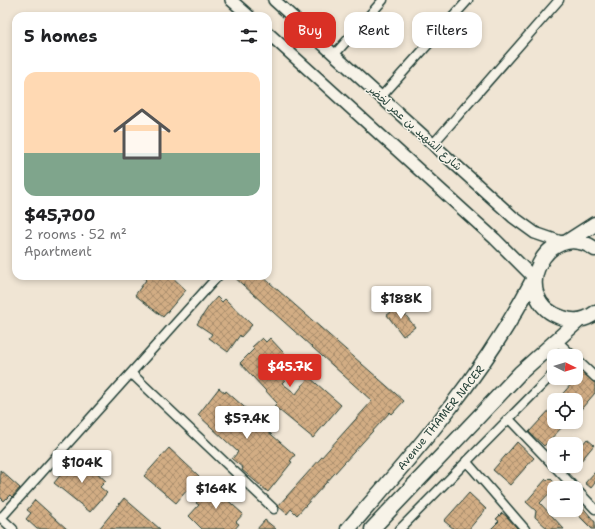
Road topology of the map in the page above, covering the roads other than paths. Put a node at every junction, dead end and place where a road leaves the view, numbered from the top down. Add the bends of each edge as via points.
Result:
1 (231, 0) edge
2 (274, 0) edge
3 (383, 0) edge
4 (468, 0) edge
5 (558, 0) edge
6 (244, 12) edge
7 (272, 37) edge
8 (334, 55) junction
9 (381, 97) junction
10 (433, 144) junction
11 (595, 224) edge
12 (566, 243) junction
13 (595, 249) edge
14 (534, 278) junction
15 (214, 280) edge
16 (588, 319) edge
17 (556, 340) junction
18 (566, 349) edge
19 (583, 366) edge
20 (131, 373) junction
21 (595, 378) edge
22 (547, 380) edge
23 (509, 419) junction
24 (466, 461) junction
25 (569, 481) edge
26 (583, 496) edge
27 (274, 509) dead end
28 (595, 509) edge
29 (1, 518) edge
30 (13, 529) edge
31 (348, 529) edge
32 (372, 529) edge
33 (400, 529) edge
34 (525, 529) edge

1 - 6 main road
2 - 8 main road, شارع الشهيد بن عمر لخضر
3 - 8 street
4 - 9 street
5 - 10 street
7 - 14 main road via 495,239
8 - 9 main road, شارع الشهيد بن عمر لخضر
9 - 10 main road, شارع الشهيد بن عمر لخضر
10 - 12 main road, شارع الشهيد بن عمر لخضر via 513,217 535,233
11 - 12 highway
12 - 13 highway via 579,242
12 - 14 highway, Avenue THAMER NACER via 553,247 545,254
14 - 16 highway via 539,300 546,310 567,320
14 - 31 highway, Avenue THAMER NACER via 500,340 464,391
15 - 20 street
16 - 17 highway, Avenue THAMER NACER
17 - 18 street
17 - 32 highway, Avenue THAMER NACER via 520,373
19 - 21 street
20 - 27 street
20 - 29 street
22 - 23 street
23 - 24 street
23 - 25 street
24 - 33 street
24 - 34 street
26 - 28 street
29 - 30 street

